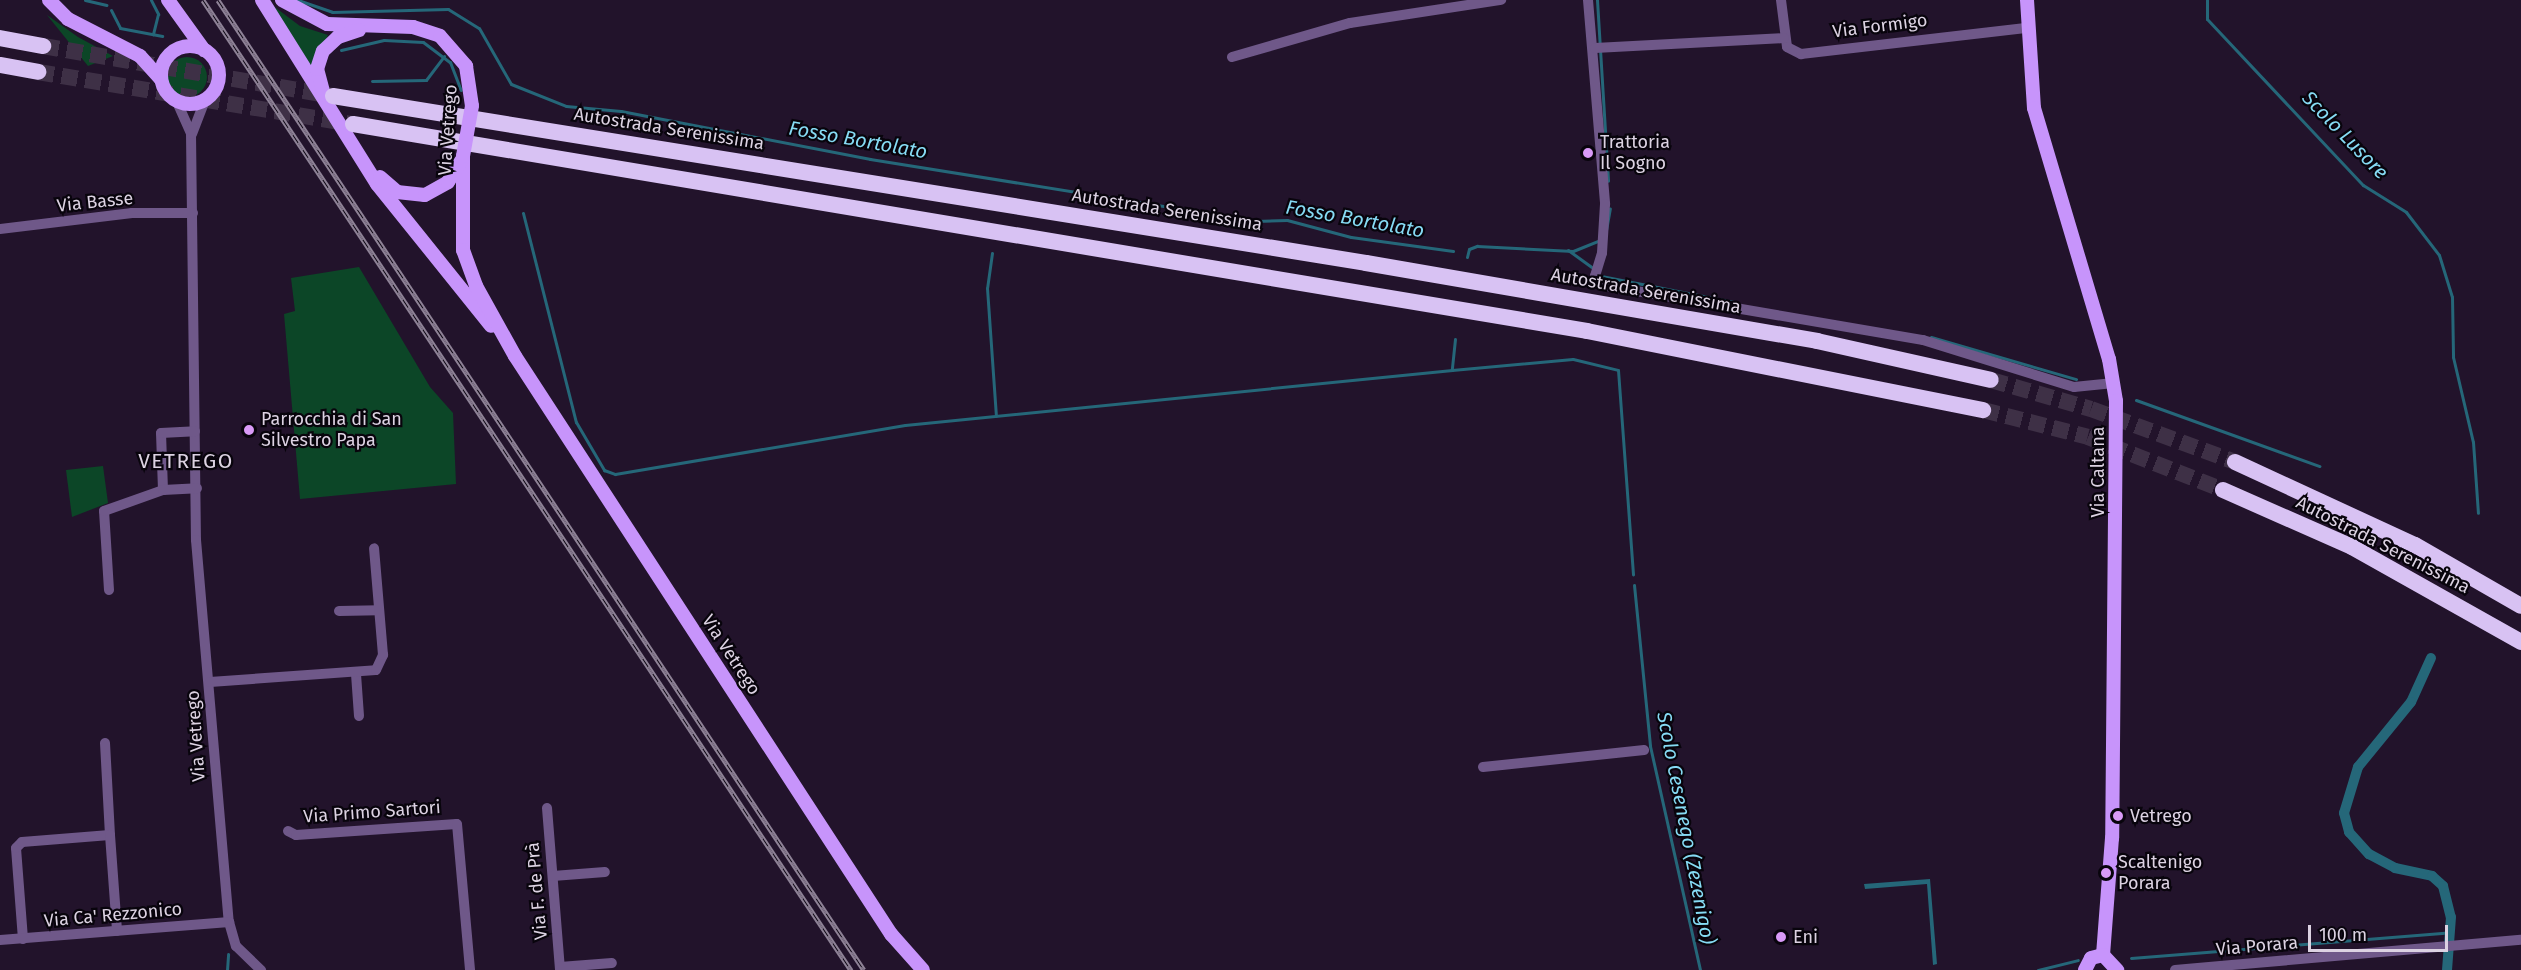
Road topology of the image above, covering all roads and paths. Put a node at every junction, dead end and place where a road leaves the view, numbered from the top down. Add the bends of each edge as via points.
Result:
1 (49, 0) edge
2 (168, 0) edge
3 (262, 0) edge
4 (282, 0) edge
5 (1501, 0) edge
6 (1588, 0) edge
7 (1781, 0) edge
8 (2027, 0) edge
9 (177, 13) junction
10 (370, 28) junction
11 (2026, 28) junction
12 (0, 38) edge
13 (1784, 38) junction
14 (43, 46) tunnel mouth
15 (1600, 48) junction
16 (204, 50) junction
17 (172, 52) junction
18 (140, 56) junction
19 (1232, 57) dead end
20 (0, 65) edge
21 (38, 72) tunnel mouth
22 (160, 78) junction
23 (205, 100) junction
24 (177, 102) junction
25 (333, 105) junction
26 (353, 124) tunnel mouth
27 (192, 134) junction
28 (464, 156) junction
29 (364, 159) junction
30 (193, 213) junction
31 (0, 229) edge
32 (515, 356) junction
33 (1991, 380) tunnel mouth
34 (2114, 383) junction
35 (1983, 410) tunnel mouth
36 (195, 430) junction
37 (2235, 462) tunnel mouth
38 (197, 488) junction
39 (163, 490) junction
40 (2223, 490) tunnel mouth
41 (374, 548) dead end
42 (109, 590) dead end
43 (2521, 606) edge
44 (378, 610) junction
45 (339, 611) dead end
46 (2521, 642) edge
47 (356, 674) junction
48 (210, 682) junction
49 (359, 716) dead end
50 (105, 743) dead end
51 (1644, 750) dead end
52 (1483, 767) dead end
53 (547, 808) dead end
54 (288, 831) dead end
55 (110, 835) junction
56 (605, 872) dead end
57 (553, 876) junction
58 (229, 922) junction
59 (117, 931) junction
60 (23, 939) junction
61 (0, 940) edge
62 (2521, 940) edge
63 (2103, 955) junction
64 (612, 963) dead end
65 (560, 969) edge
66 (261, 970) edge
67 (470, 970) edge
68 (923, 970) edge
69 (2085, 970) edge
70 (2117, 970) edge
71 (2175, 970) edge

1 - 18 main road, Via Vetrego via 68,19
2 - 9 main road
3 - 25 main road, Via Vetrego
4 - 10 main road, Via Vetrego via 318,22
5 - 19 street via 1350,23
6 - 15 street
7 - 13 street
8 - 11 main road, Via Caltana
9 - 16 main road
9 - 17 main road via 180,33
10 - 25 main road via 338,37 320,57 318,78
10 - 28 main road, Via Vetrego, bridge via 420,28 450,43 470,76 472,106
11 - 13 street, Via Formigo via 1802,54 1787,47
11 - 34 main road, Via Caltana via 2037,118
12 - 14 highway
13 - 15 street
15 - 34 street via 1605,204 1595,279 1607,288 1923,340 2074,387
16 - 17 main road
16 - 23 main road, Via Vetrego via 219,75
17 - 18 main road
17 - 22 main road
18 - 22 main road, Via Vetrego
20 - 21 highway
22 - 24 main road, Via Vetrego
23 - 24 main road
23 - 27 street, Via Vetrego
24 - 27 street, Via Vetrego
25 - 29 main road, Via Vetrego
25 - 33 highway, Autostrada Serenissima via 1366,263 1817,341
26 - 35 highway via 1598,333
27 - 30 street, Via Vetrego
28 - 29 main road via 444,186 414,196 391,188
28 - 32 main road, Via Vetrego via 463,250 476,286
29 - 32 main road, Via Vetrego via 423,247
30 - 31 street, Via Basse via 132,213
30 - 36 street, Via Vetrego
32 - 68 main road, Via Vetrego via 891,934
34 - 63 main road, Via Caltana via 2112,838
36 - 38 street, Via Vetrego
36 - 39 street via 161,433
37 - 43 highway, Autostrada Serenissima via 2415,545
38 - 39 street
38 - 48 street, Via Vetrego
39 - 42 street via 104,511
40 - 46 highway, Autostrada Serenissima via 2352,547
41 - 44 street
44 - 45 street
44 - 47 street via 382,664 373,672
47 - 48 street
47 - 49 street
48 - 58 street, Via Vetrego
50 - 55 street
51 - 52 street
53 - 57 street, Via F. de Prà
54 - 67 street, Via Primo Sartori via 296,835 457,824
55 - 59 street
55 - 60 street via 18,844
56 - 57 street
57 - 65 street, Via F. de Prà
58 - 59 street, Via Ca' Rezzonico
58 - 66 street, Via Vetrego via 236,945
59 - 60 street, Via Ca' Rezzonico
60 - 61 street, Via Ca' Rezzonico
62 - 71 street, Via Porara
63 - 69 main road via 2091,958
63 - 70 main road
64 - 65 street

